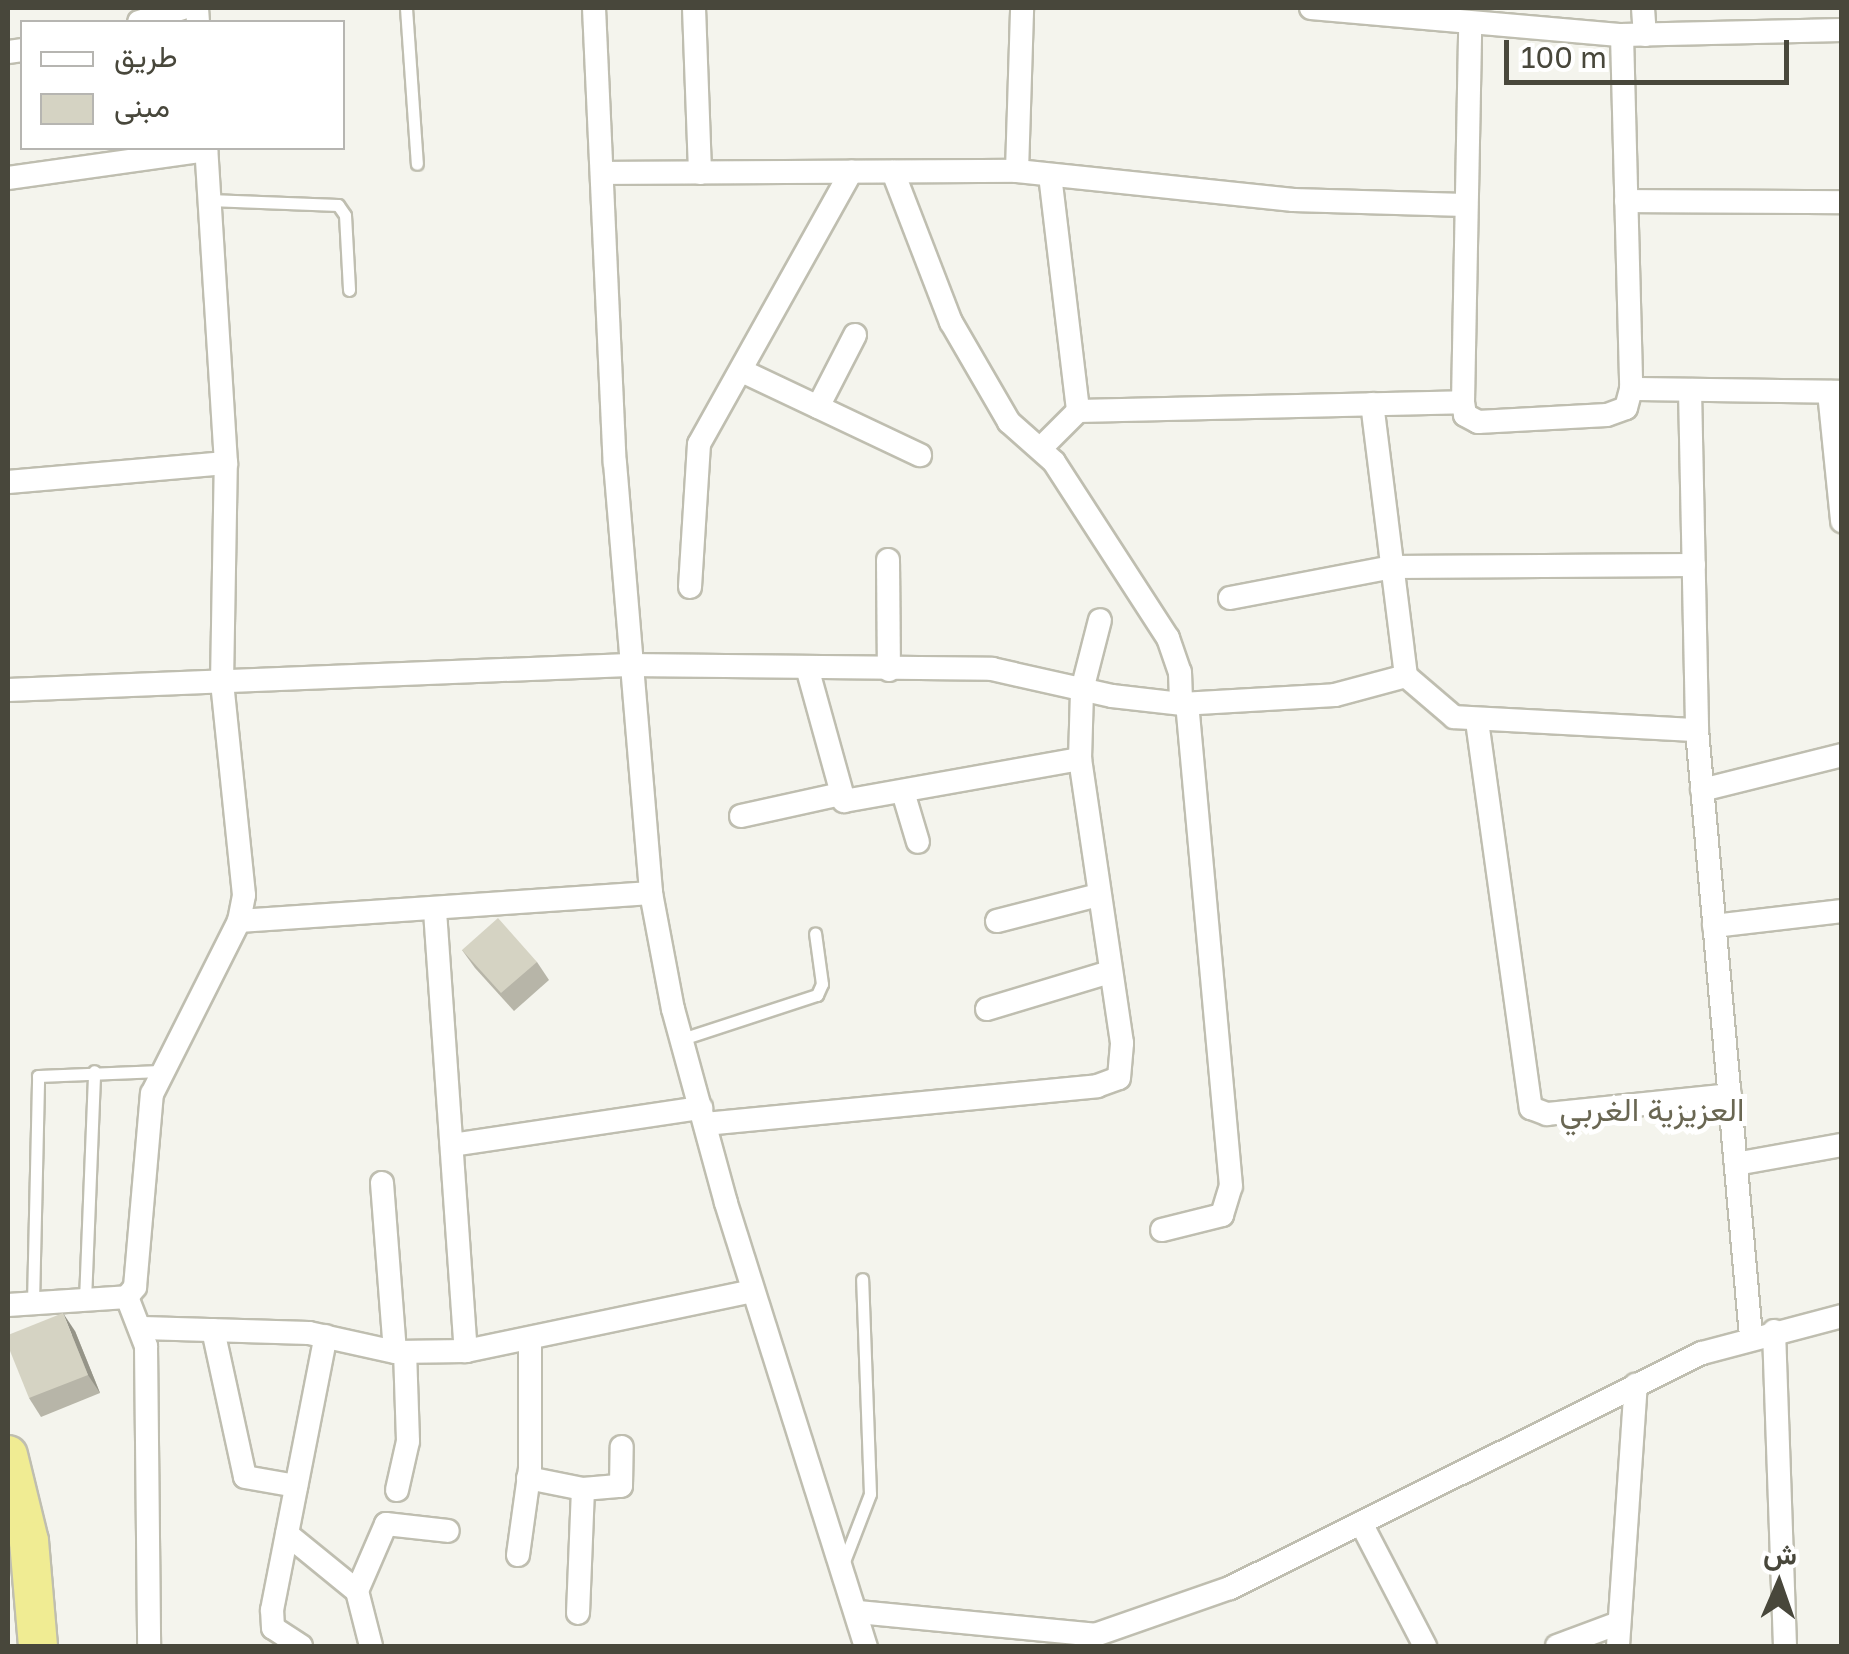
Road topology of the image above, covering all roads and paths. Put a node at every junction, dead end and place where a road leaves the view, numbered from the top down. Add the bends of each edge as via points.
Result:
1 (406, 8) edge
2 (594, 8) edge
3 (694, 8) edge
4 (1022, 8) edge
5 (1311, 8) edge
6 (1644, 8) edge
7 (176, 9) edge
8 (145, 20) edge
9 (1470, 26) junction
10 (1842, 30) edge
11 (1634, 35) junction
12 (199, 150) edge
13 (206, 150) edge
14 (417, 164) dead end
15 (1017, 171) junction
16 (851, 172) junction
17 (893, 172) junction
18 (602, 173) junction
19 (700, 173) junction
20 (1050, 174) junction
21 (8, 178) edge
22 (210, 200) junction
23 (1626, 201) junction
24 (1842, 202) edge
25 (1465, 205) junction
26 (349, 290) dead end
27 (855, 334) dead end
28 (742, 371) junction
29 (1631, 389) junction
30 (1690, 390) junction
31 (1835, 392) edge
32 (1463, 402) junction
33 (1372, 404) junction
34 (818, 407) junction
35 (1078, 411) junction
36 (1041, 448) junction
37 (920, 455) dead end
38 (226, 464) junction
39 (8, 482) edge
40 (1842, 521) edge
41 (888, 560) dead end
42 (1694, 565) junction
43 (1393, 567) junction
44 (690, 588) dead end
45 (1230, 598) dead end
46 (1100, 620) dead end
47 (628, 664) junction
48 (889, 670) junction
49 (808, 671) junction
50 (1406, 676) junction
51 (222, 683) junction
52 (8, 690) edge
53 (1082, 690) junction
54 (1184, 704) junction
55 (1478, 720) junction
56 (1697, 730) junction
57 (1842, 754) edge
58 (1080, 760) junction
59 (1702, 790) junction
60 (902, 792) junction
61 (840, 794) junction
62 (741, 816) dead end
63 (918, 842) dead end
64 (651, 894) junction
65 (1098, 894) junction
66 (435, 911) junction
67 (1842, 911) edge
68 (238, 920) junction
69 (997, 921) dead end
70 (1714, 926) junction
71 (815, 934) dead end
72 (1106, 972) junction
73 (988, 1009) dead end
74 (682, 1040) junction
75 (94, 1071) junction
76 (161, 1071) junction
77 (1730, 1095) junction
78 (704, 1116) junction
79 (452, 1145) junction
80 (1842, 1145) edge
81 (1736, 1164) junction
82 (382, 1183) dead end
83 (1162, 1230) dead end
84 (862, 1279) dead end
85 (753, 1291) junction
86 (127, 1297) junction
87 (85, 1300) junction
88 (33, 1304) junction
89 (8, 1305) edge
90 (1842, 1316) edge
91 (143, 1328) junction
92 (214, 1330) junction
93 (1762, 1333) junction
94 (326, 1336) junction
95 (530, 1339) junction
96 (466, 1351) junction
97 (400, 1352) junction
98 (1636, 1385) junction
99 (622, 1447) dead end
100 (8, 1456) edge
101 (528, 1478) junction
102 (296, 1486) junction
103 (583, 1489) junction
104 (397, 1490) dead end
105 (1361, 1522) junction
106 (448, 1531) dead end
107 (287, 1534) junction
108 (518, 1556) dead end
109 (842, 1564) junction
110 (357, 1591) junction
111 (858, 1612) junction
112 (578, 1613) dead end
113 (1618, 1635) edge
114 (1097, 1641) edge
115 (38, 1646) edge
116 (148, 1646) edge
117 (301, 1646) edge
118 (371, 1646) edge
119 (866, 1646) edge
120 (1425, 1646) edge
121 (1557, 1646) edge
122 (1785, 1646) edge

1 - 14 lane
2 - 18 street
3 - 19 street
4 - 15 street
5 - 9 street
6 - 11 street
7 - 8 street
9 - 11 street
9 - 25 street
10 - 11 street
11 - 23 street
12 - 21 street
13 - 22 street
15 - 17 street
15 - 20 street
16 - 17 street
16 - 19 street
16 - 28 street
17 - 36 street via 951,322 1009,422
18 - 19 street
18 - 47 street
20 - 25 street via 1293,200
20 - 35 street
22 - 26 lane via 338,205 345,215
22 - 38 street
23 - 24 street
23 - 29 street
25 - 32 street
27 - 34 street
28 - 34 street
28 - 44 street via 700,444
29 - 30 street
29 - 32 street via 1626,408 1607,414 1478,422 1465,415
30 - 31 street
30 - 42 street
31 - 40 street
32 - 33 street
33 - 35 street
33 - 43 street
34 - 37 street
35 - 36 street
36 - 54 street via 1168,638
38 - 39 street
38 - 51 street
41 - 48 street
42 - 43 street
42 - 56 street
43 - 45 street
43 - 50 street
46 - 53 street
47 - 49 street
47 - 51 street
47 - 64 street
48 - 49 street
48 - 53 street via 992,669
49 - 61 street
50 - 54 street via 1335,695
50 - 55 street via 1439,710
51 - 52 street
51 - 68 street via 244,895
53 - 54 street
53 - 58 street
54 - 83 street via 1231,1186 1222,1215
55 - 56 street
55 - 77 street via 1532,1108 1547,1114
56 - 59 street
57 - 59 street
58 - 60 street
58 - 65 street
59 - 70 street
60 - 61 street via 852,802
60 - 63 street
61 - 62 street
64 - 66 street
64 - 74 street
65 - 69 street
65 - 72 street
66 - 68 street
66 - 79 street
67 - 70 street
68 - 76 street
70 - 77 street
71 - 74 lane via 822,984 817,994
72 - 73 street
72 - 78 street via 1123,1066 1108,1082
74 - 78 street
75 - 76 lane
75 - 87 lane
75 - 88 lane via 52,1071 33,1086
76 - 86 street via 148,1126 138,1274
77 - 81 street
78 - 79 street
78 - 85 street
79 - 96 street
80 - 81 street
81 - 93 street
82 - 97 street
84 - 109 lane via 870,1494
85 - 95 street
85 - 109 street
86 - 87 street
86 - 91 street
87 - 88 street
88 - 89 street
90 - 93 street
91 - 92 street
91 - 116 street
92 - 94 street
92 - 102 street via 245,1478
93 - 98 street
93 - 122 street
94 - 97 street
94 - 102 street
95 - 96 street
95 - 101 street
96 - 97 street
97 - 104 street via 408,1441
98 - 105 street
98 - 113 street
99 - 103 street via 621,1486
100 - 115 highway via 29,1541
101 - 103 street
101 - 108 street
102 - 107 street
103 - 112 street
105 - 114 street via 1230,1588
105 - 120 street
106 - 110 street via 386,1524
107 - 110 street
107 - 117 street via 271,1620
109 - 111 street
110 - 118 street
111 - 114 street
111 - 119 street
113 - 121 street

